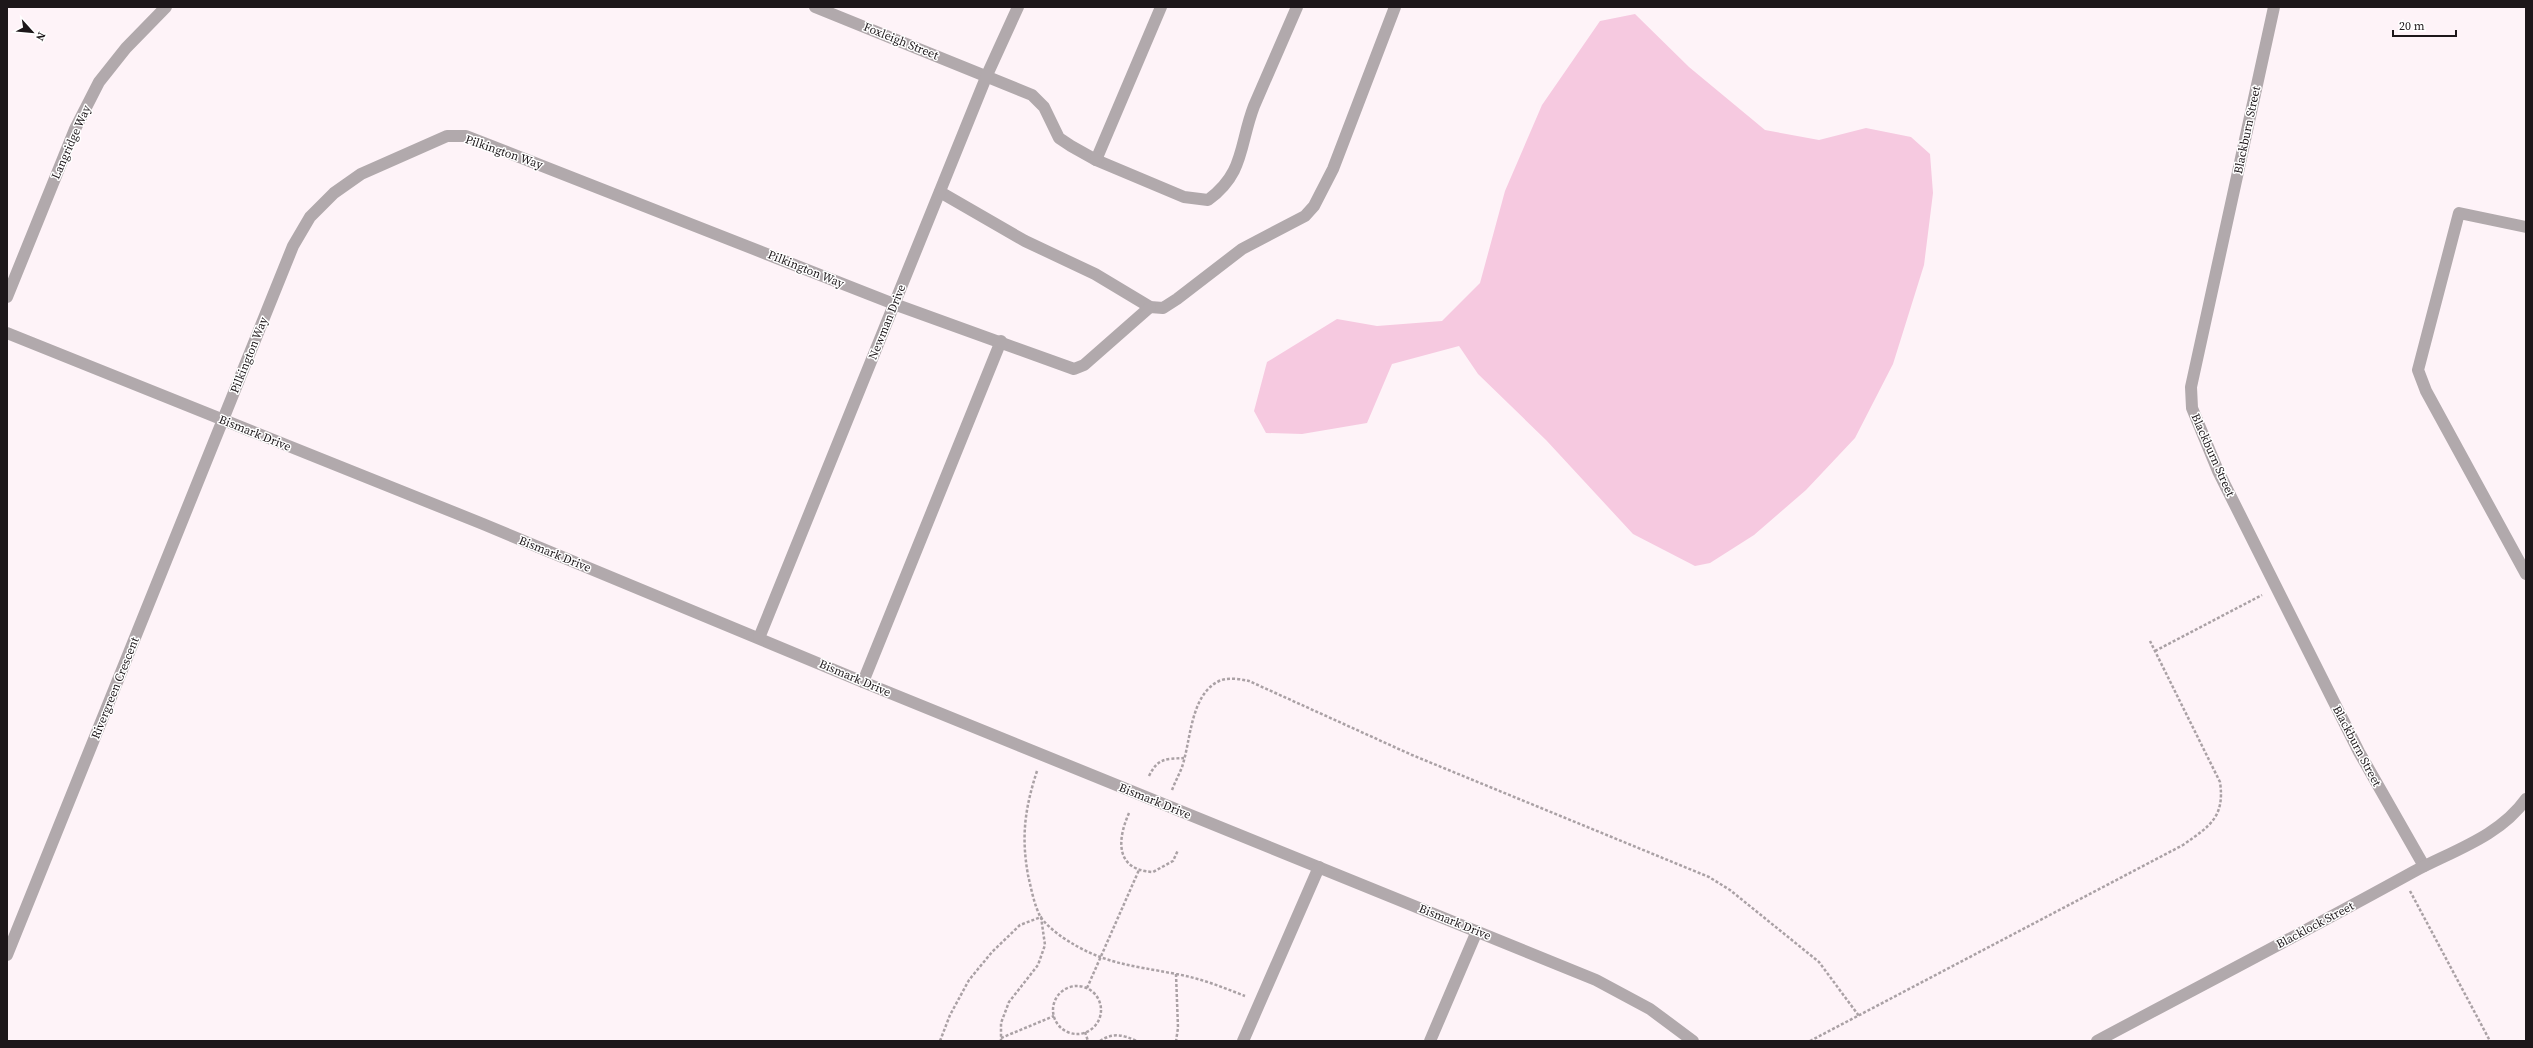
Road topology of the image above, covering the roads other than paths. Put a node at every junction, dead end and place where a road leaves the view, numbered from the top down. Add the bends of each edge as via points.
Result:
1 (166, 7) edge
2 (815, 7) edge
3 (1018, 7) edge
4 (1161, 7) edge
5 (1297, 7) edge
6 (1396, 7) edge
7 (2274, 7) edge
8 (987, 75) junction
9 (1096, 160) junction
10 (940, 192) junction
11 (2526, 227) edge
12 (7, 297) edge
13 (894, 304) junction
14 (1150, 307) junction
15 (7, 333) edge
16 (1001, 341) junction
17 (223, 420) junction
18 (2526, 574) edge
19 (759, 638) junction
20 (863, 682) junction
21 (2526, 799) edge
22 (2424, 866) junction
23 (1320, 867) junction
24 (1477, 931) junction
25 (7, 955) edge
26 (1243, 1041) edge
27 (1430, 1041) edge
28 (1693, 1041) edge
29 (2097, 1041) edge

1 - 12 street, Langridge Way via 126,48 99,82 75,129
2 - 8 street, Foxleigh Street
3 - 8 street, Newman Drive
4 - 9 street
5 - 9 street, Foxleigh Street via 1254,108 1236,169 1223,189 1208,200 1184,197
6 - 14 street via 1333,169 1314,206 1305,216 1242,250 1177,299 1162,308
7 - 22 street, Blackburn Street via 2191,387 2192,408 2218,471 2359,752
8 - 9 street, Foxleigh Street via 1032,95 1044,107 1059,138
8 - 10 street, Newman Drive
10 - 13 street, Newman Drive
10 - 14 street via 1025,241 1095,274
11 - 18 street via 2459,213 2418,370 2426,391
13 - 16 street, Pilkington Way
13 - 17 street, Pilkington Way via 489,144 466,136 447,136 360,174 334,193 310,217 293,246
13 - 19 street, Newman Drive
14 - 16 street, Pilkington Way via 1084,365 1074,369
15 - 17 street, Bismark Drive
16 - 20 street
17 - 19 street, Bismark Drive
17 - 25 street, Rivergreen Crescent
19 - 20 street, Bismark Drive
20 - 23 street, Bismark Drive
21 - 22 street, Blacklock Street via 2516,813 2486,835
22 - 29 street, Blacklock Street
23 - 24 street, Bismark Drive
23 - 26 street
24 - 27 street
24 - 28 street, Bismark Drive via 1596,980 1650,1009

